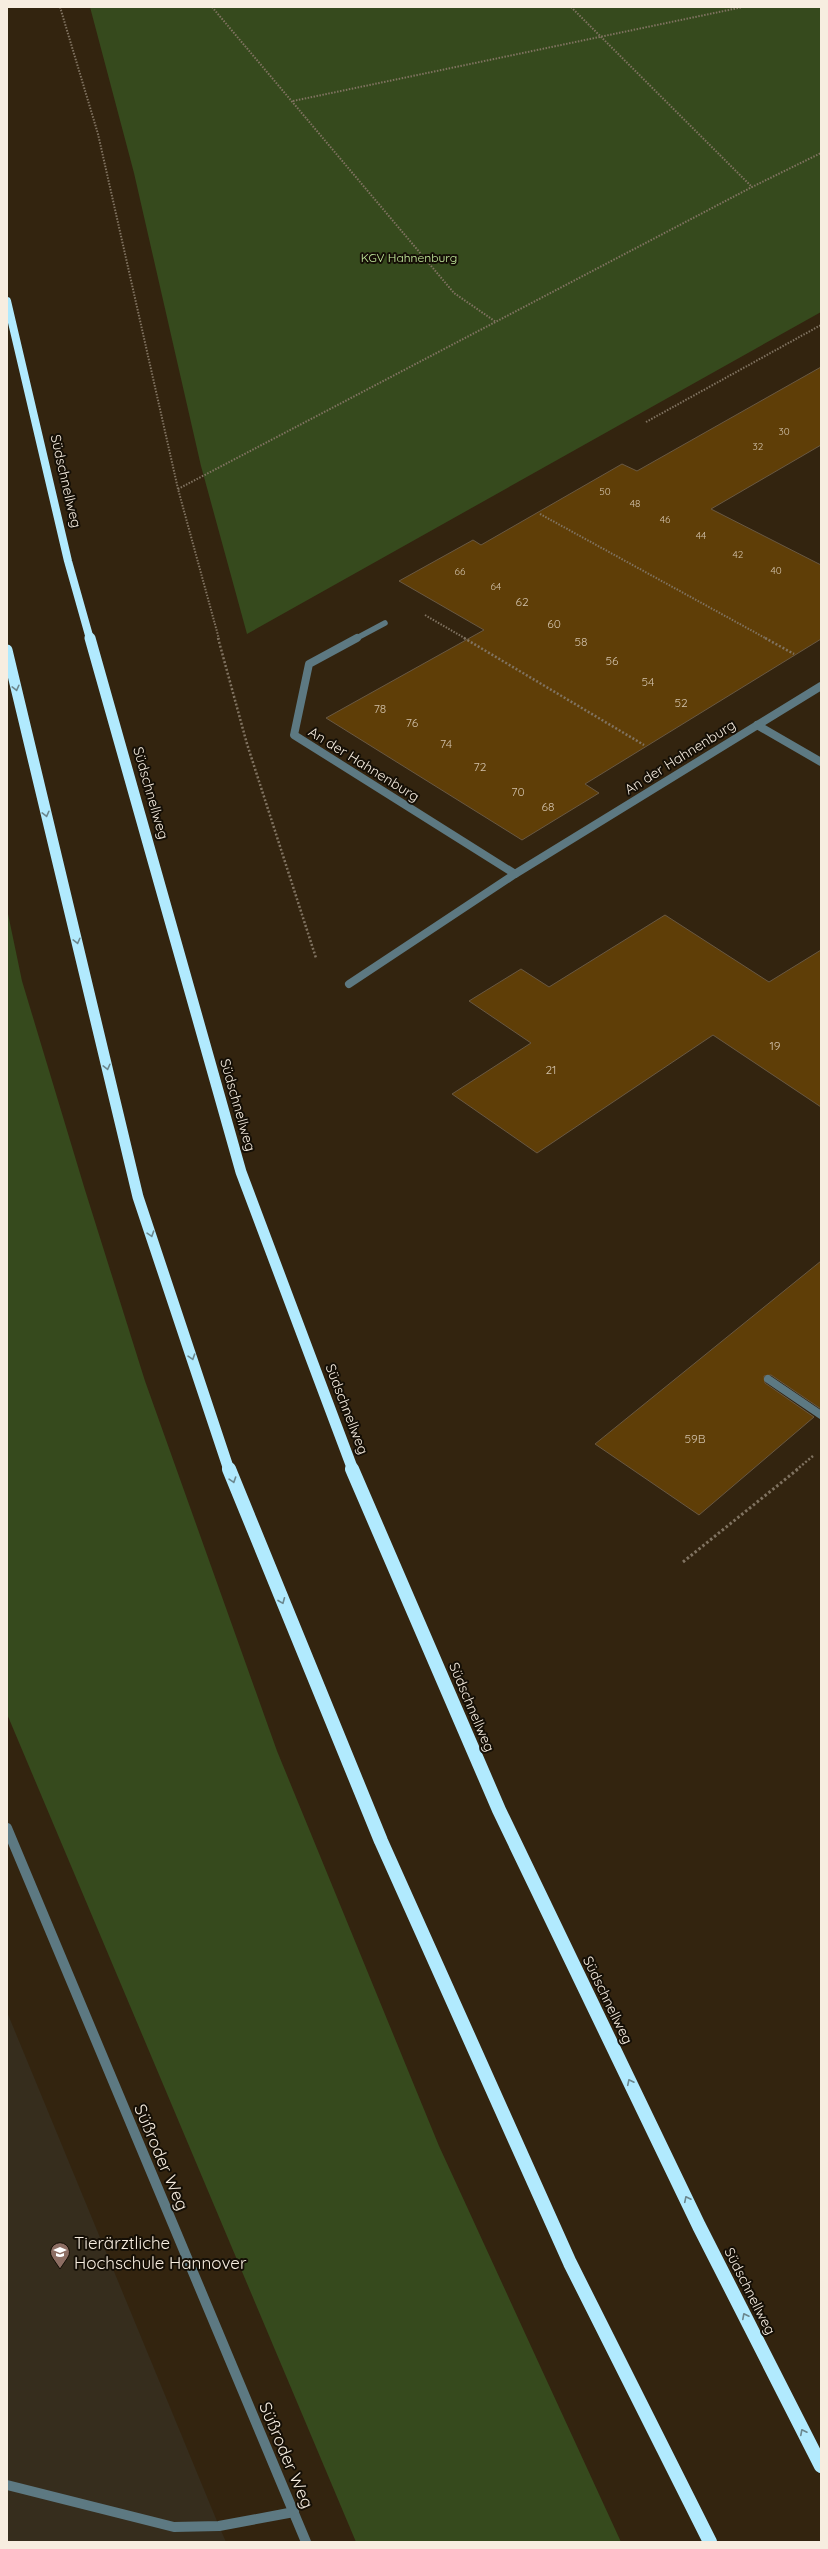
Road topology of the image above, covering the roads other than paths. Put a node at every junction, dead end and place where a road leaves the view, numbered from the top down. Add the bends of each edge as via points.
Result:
1 (7, 301) edge
2 (385, 623) road end
3 (7, 650) edge
4 (821, 686) edge
5 (757, 726) junction
6 (821, 762) edge
7 (515, 874) junction
8 (349, 984) road end
9 (768, 1379) dead end
10 (821, 1415) edge
11 (7, 1828) edge
12 (821, 2466) edge
13 (7, 2485) edge
14 (294, 2512) junction
15 (306, 2542) edge
16 (710, 2542) edge

12 -> 1 highway, Südschnellweg via 696,2218 499,1810 352,1468 241,1172 68,561
2 - 7 street, An der Hahnenburg via 309,664 294,735
3 -> 16 highway via 138,1197 237,1492 381,1841 570,2263
4 - 5 street, An der Hahnenburg
5 - 6 street, An der Hahnenburg
5 - 7 street, An der Hahnenburg
7 - 8 street, An der Hahnenburg
9 - 10 street
11 - 14 street, Süßroder Weg
13 - 14 street via 174,2527 219,2526
14 - 15 street, Süßroder Weg

